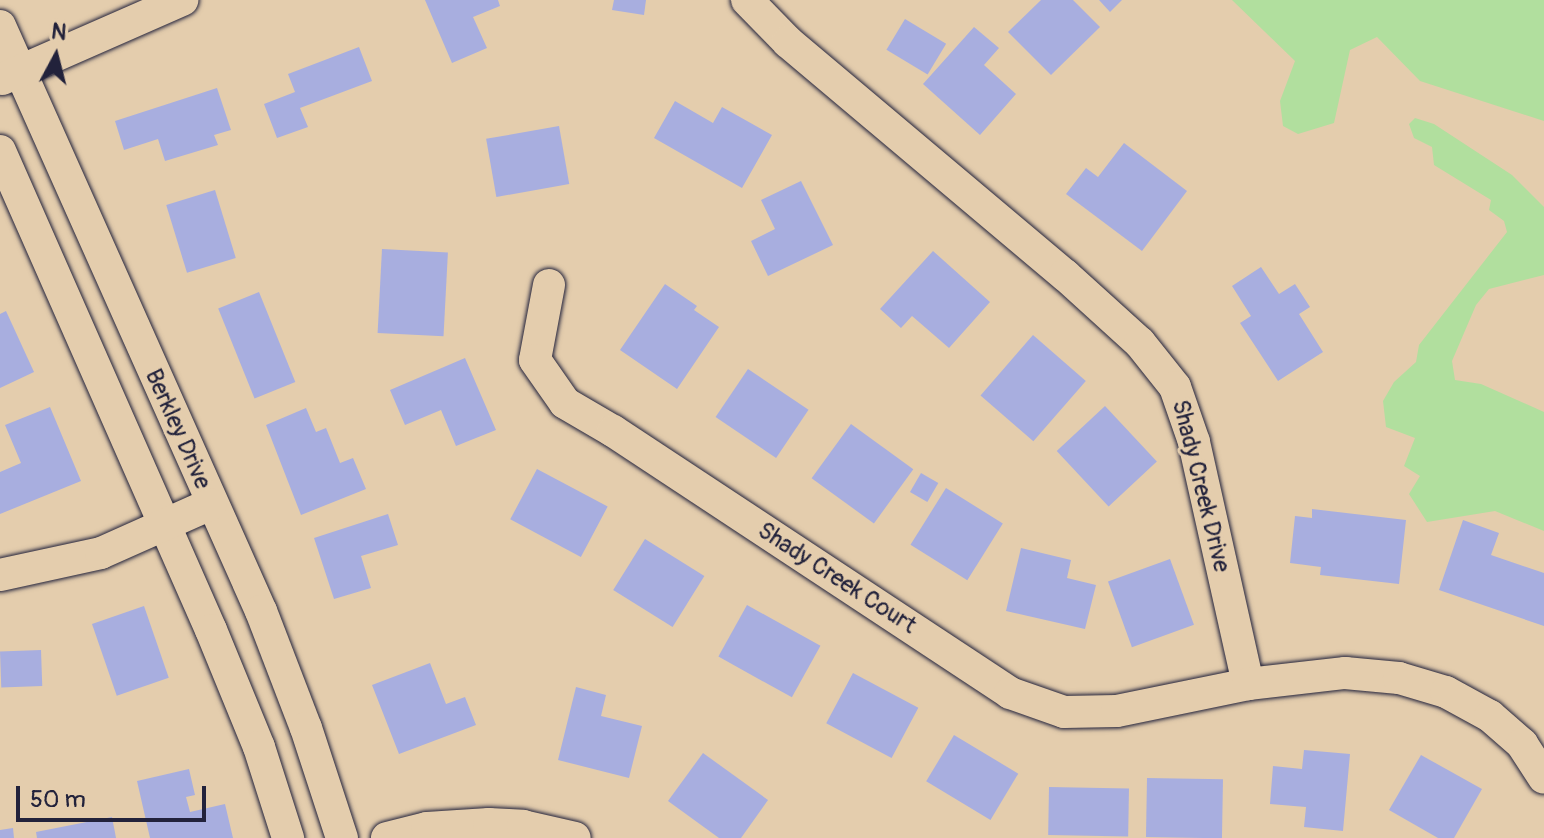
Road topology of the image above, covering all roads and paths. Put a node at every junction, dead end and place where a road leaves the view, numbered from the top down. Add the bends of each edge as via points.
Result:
1 (182, 0) edge
2 (750, 1) edge
3 (0, 26) edge
4 (10, 75) edge
5 (0, 151) edge
6 (549, 285) dead end
7 (211, 504) junction
8 (165, 525) junction
9 (0, 575) edge
10 (1248, 684) junction
11 (1544, 778) edge
12 (288, 838) edge
13 (342, 838) edge
14 (387, 838) edge
15 (575, 838) edge

1 - 4 street
2 - 10 street, Shady Creek Drive via 788,42 1140,343 1175,387 1194,442
3 - 4 street, Berkley Drive
4 - 7 street, Berkley Drive
5 - 8 street, Berkley Drive
6 - 10 street, Shady Creek Court via 535,360 565,403 1010,693 1064,712 1117,711
7 - 8 street
7 - 13 street, Berkley Drive via 261,611
8 - 9 street via 101,553
8 - 12 street, Berkley Drive via 259,747
10 - 11 street via 1345,673 1399,678 1446,692 1490,716 1522,744
14 - 15 street via 427,828 489,824

